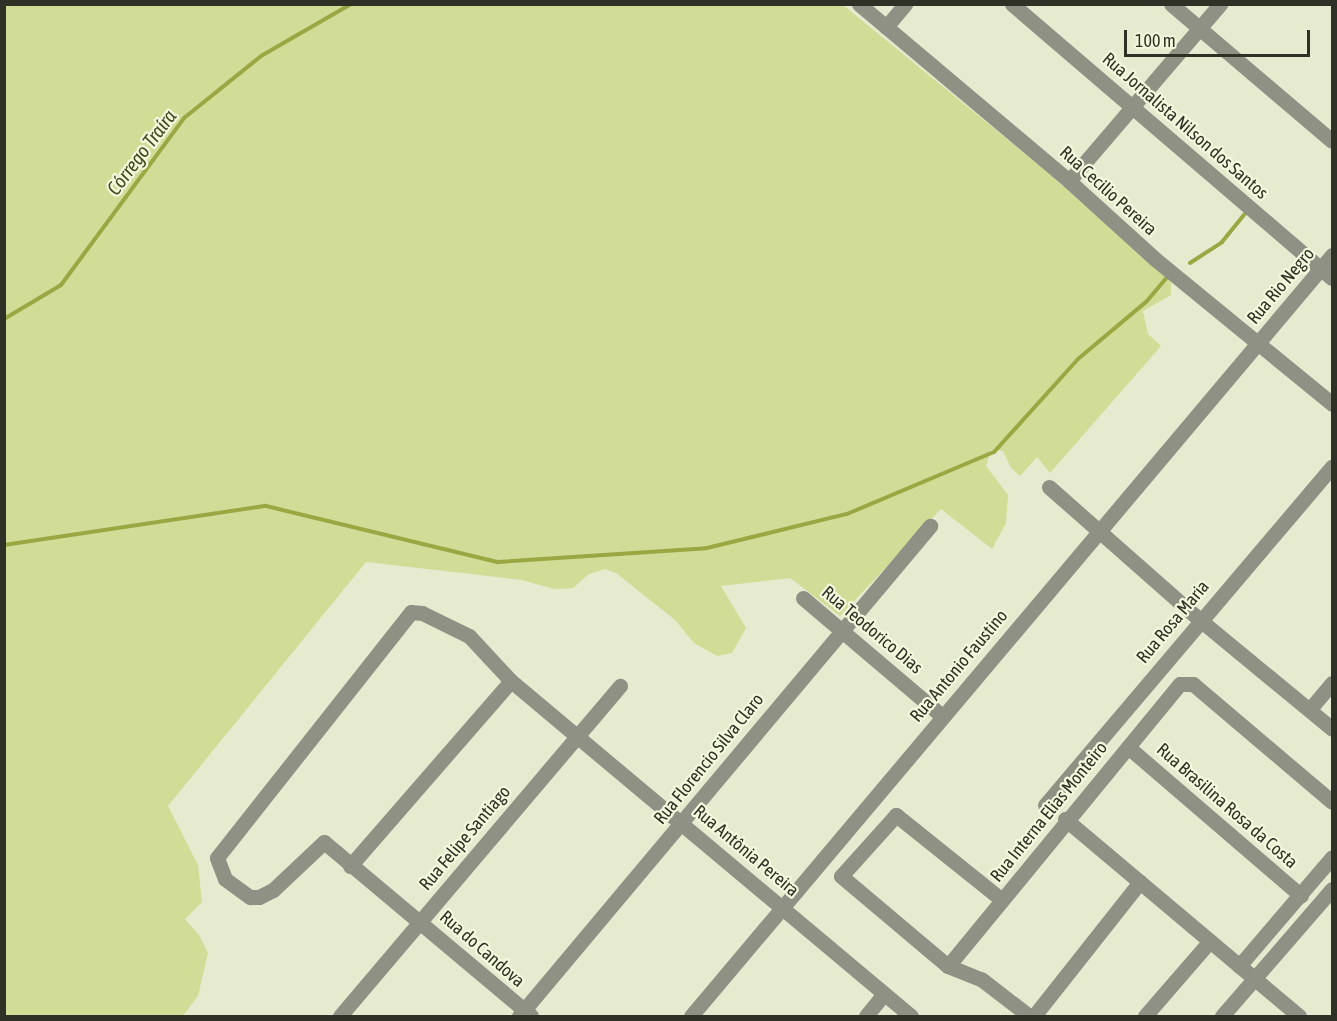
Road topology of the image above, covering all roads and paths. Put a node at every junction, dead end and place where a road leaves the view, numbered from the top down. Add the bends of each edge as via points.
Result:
1 (859, 4) edge
2 (905, 4) edge
3 (1012, 4) edge
4 (1171, 4) edge
5 (1220, 4) edge
6 (886, 27) junction
7 (1200, 28) junction
8 (1132, 106) junction
9 (1332, 141) edge
10 (1069, 181) junction
11 (1332, 255) edge
12 (1327, 273) edge
13 (1258, 342) junction
14 (1332, 404) edge
15 (1332, 466) edge
16 (1049, 487) dead end
17 (930, 526) dead end
18 (1097, 531) junction
19 (803, 598) dead end
20 (1200, 620) junction
21 (842, 628) junction
22 (511, 681) junction
23 (1332, 683) edge
24 (620, 686) dead end
25 (1310, 709) junction
26 (942, 716) junction
27 (1332, 729) edge
28 (577, 735) junction
29 (1128, 747) junction
30 (1332, 802) edge
31 (1045, 804) dead end
32 (1065, 819) junction
33 (682, 823) junction
34 (324, 842) joint
35 (1332, 857) edge
36 (350, 867) junction
37 (1140, 882) junction
38 (1332, 889) edge
39 (1302, 896) junction
40 (1002, 900) junction
41 (784, 907) junction
42 (420, 921) junction
43 (1210, 941) junction
44 (948, 966) junction
45 (1239, 966) junction
46 (1254, 980) junction
47 (884, 994) junction
48 (524, 1015) edge
49 (340, 1017) edge
50 (691, 1017) edge
51 (866, 1017) edge
52 (911, 1017) edge
53 (1029, 1017) edge
54 (1034, 1017) edge
55 (1145, 1017) edge
56 (1222, 1017) edge
57 (1299, 1017) edge

1 - 6 street, Rua Cecilio Pereira
2 - 6 street
3 - 8 street, Rua Jornalista Nilson dos Santos
4 - 7 street
5 - 7 street
6 - 10 street, Rua Cecilio Pereira
7 - 8 street
7 - 9 street
8 - 10 street
8 - 12 street, Rua Jornalista Nilson dos Santos
10 - 13 street, Rua Cecilio Pereira via 1155,260
11 - 12 street, Rua Rio Negro
12 - 13 street, Rua Rio Negro
13 - 14 street, Rua Cecilio Pereira
13 - 18 street, Rua Antonio Faustino
15 - 20 street, Rua Rosa Maria
16 - 18 street
17 - 21 street, Rua Florencio Silva Claro
18 - 20 street
18 - 26 street, Rua Antonio Faustino
19 - 21 street, Rua Teodorico Dias
20 - 25 street
20 - 31 street, Rua Rosa Maria
21 - 26 street, Rua Teodorico Dias
21 - 33 street, Rua Florencio Silva Claro
22 - 28 street, Rua Antônia Pereira
22 - 34 street, Rua Antônia Pereira via 468,636 422,613 411,612 217,858 219,869 250,897 259,897 273,890
22 - 36 street
23 - 25 street
24 - 28 street, Rua Felipe Santiago
25 - 27 street
26 - 41 street, Rua Antonio Faustino
28 - 33 street, Rua Antônia Pereira
28 - 42 street, Rua Felipe Santiago
29 - 30 street, Rua Interna Elias Monteiro via 1180,684 1193,684
29 - 32 street, Rua Interna Elias Monteiro
29 - 39 street, Rua Brasilina Rosa da Costa
32 - 37 street
32 - 40 street, Rua Interna Elias Monteiro
33 - 41 street, Rua Antônia Pereira
33 - 48 street, Rua Florencio Silva Claro
34 - 36 street, Rua do Candova
35 - 39 street
36 - 42 street, Rua do Candova
37 - 43 street
37 - 54 street
38 - 46 street
39 - 45 street
40 - 44 street, Rua Interna Elias Monteiro
40 - 44 street via 896,815 843,871 843,880
41 - 47 street, Rua Antônia Pereira
41 - 50 street, Rua Antonio Faustino
42 - 48 street, Rua do Candova
42 - 49 street, Rua Felipe Santiago
43 - 45 street
43 - 55 street
44 - 53 street via 981,979
45 - 46 street
46 - 56 street
46 - 57 street
47 - 51 street
47 - 52 street, Rua Antônia Pereira

